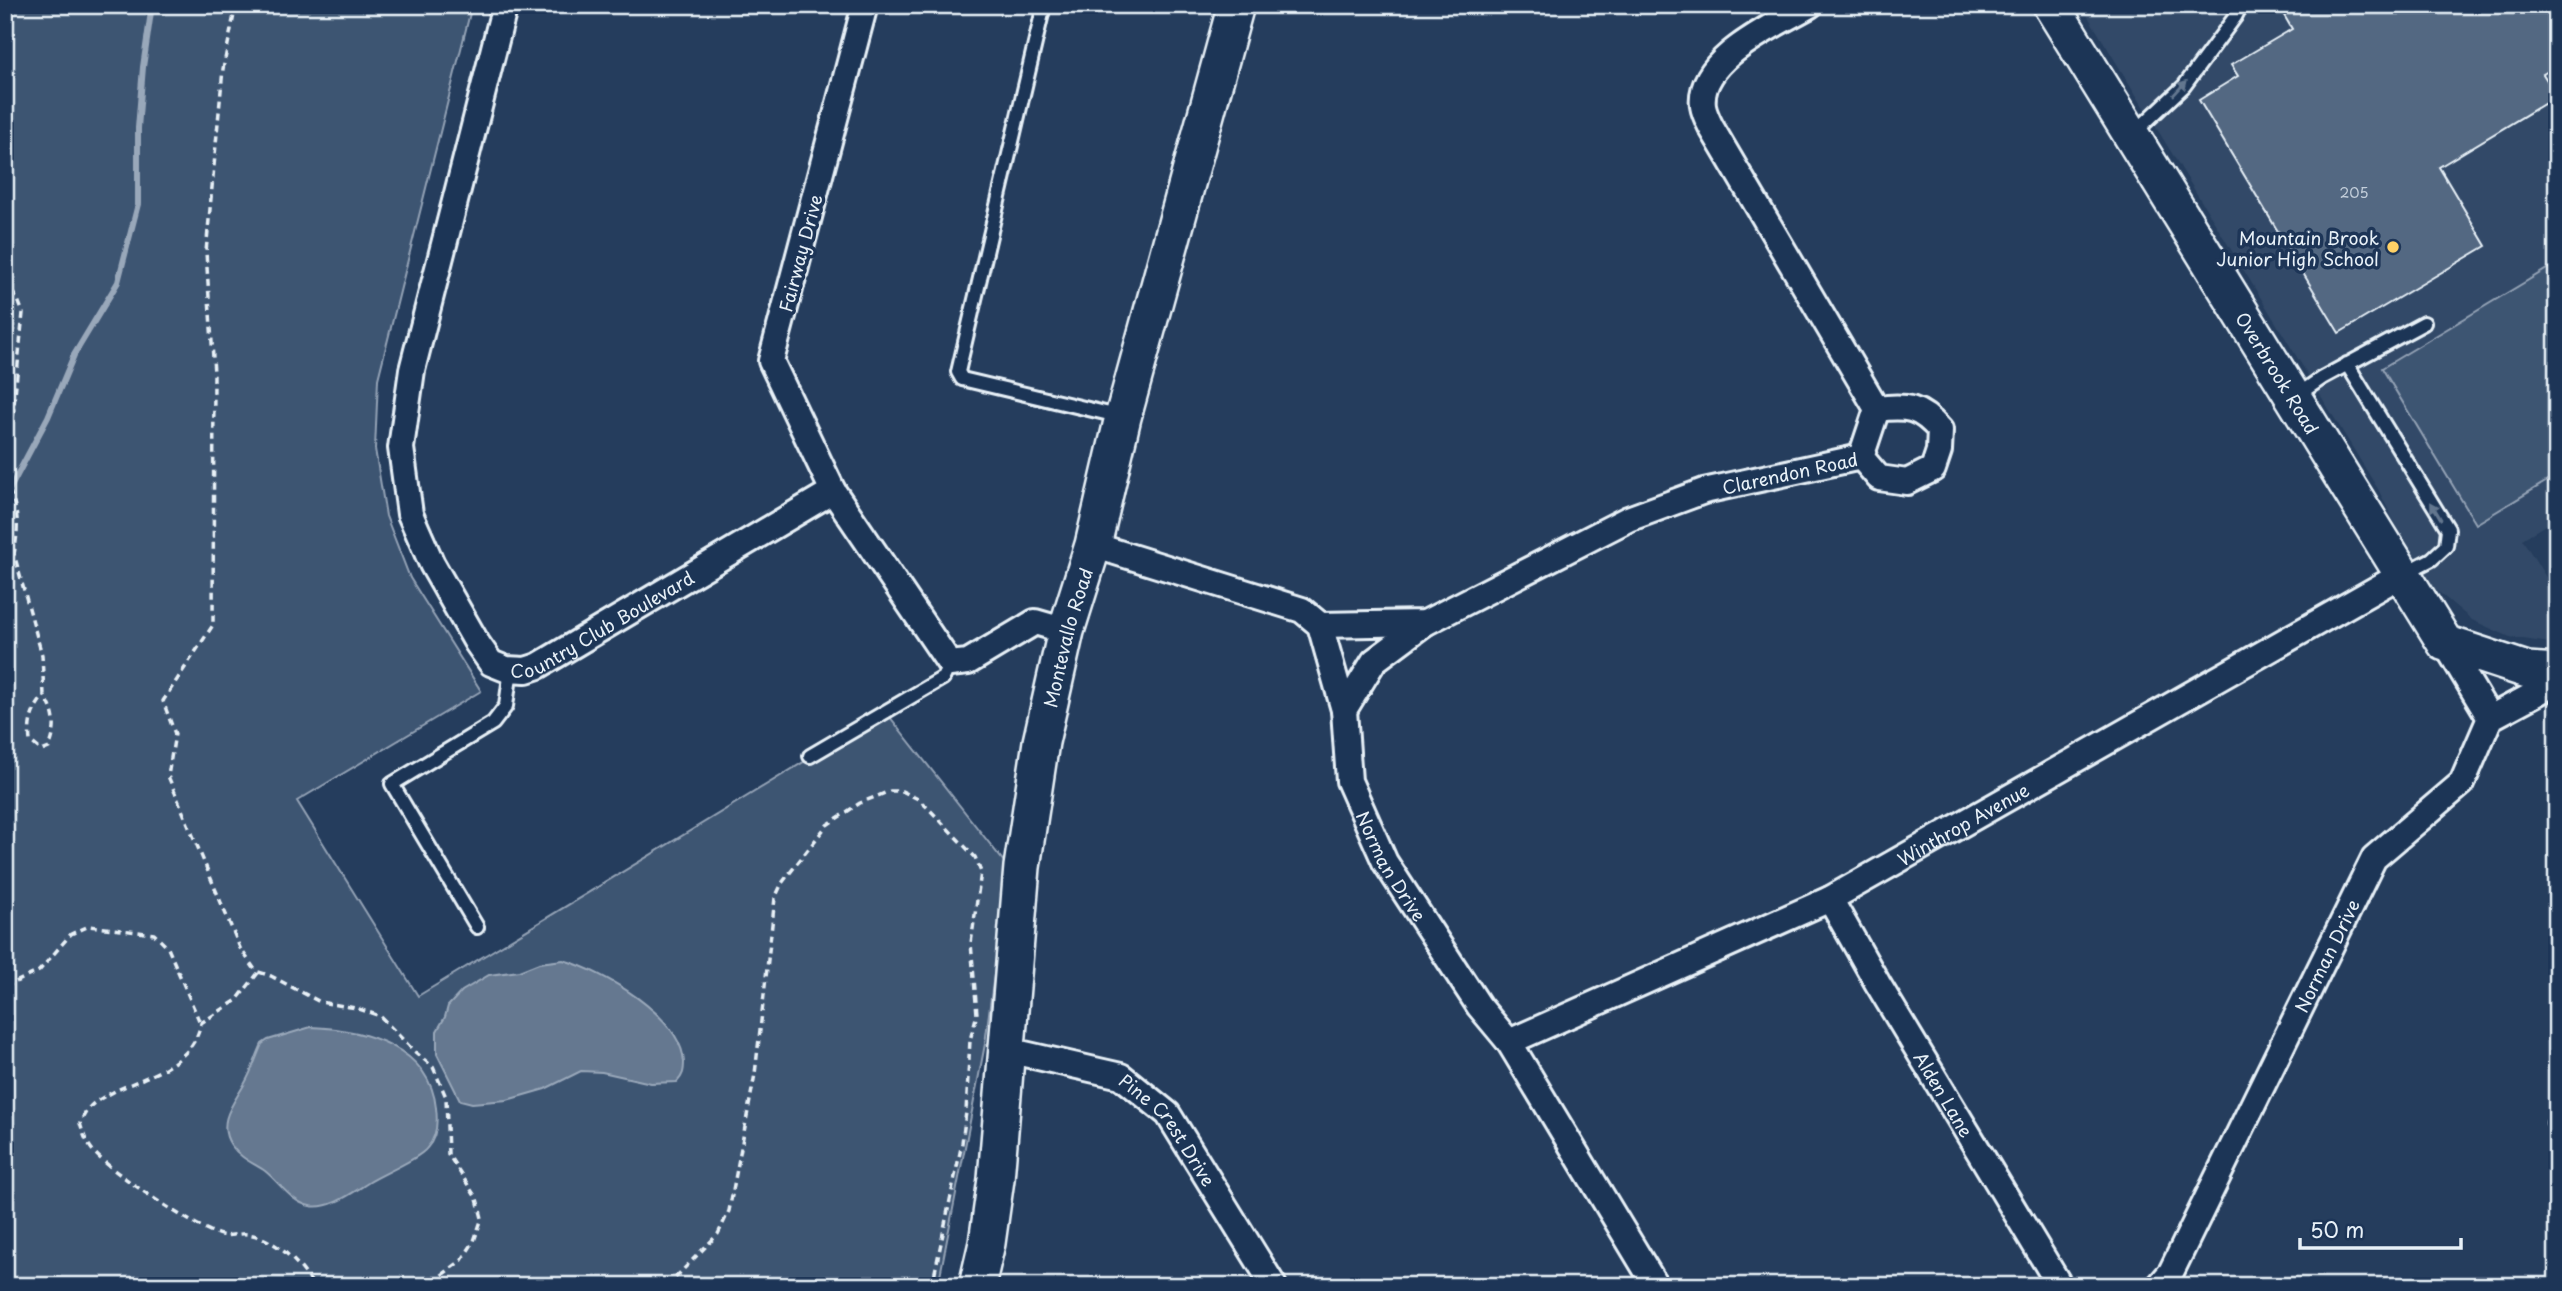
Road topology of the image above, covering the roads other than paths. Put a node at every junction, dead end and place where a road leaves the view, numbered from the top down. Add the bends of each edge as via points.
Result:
1 (505, 5) edge
2 (865, 5) edge
3 (1044, 5) edge
4 (1236, 5) edge
5 (1810, 5) edge
6 (2051, 5) edge
7 (2241, 5) edge
8 (2131, 136) junction
9 (2424, 323) dead end
10 (2347, 364) junction
11 (2293, 398) junction
12 (1877, 409) junction
13 (1123, 417) junction
14 (1861, 457) junction
15 (833, 491) junction
16 (1093, 545) junction
17 (2402, 575) junction
18 (1425, 623) junction
19 (1320, 625) junction
20 (1066, 631) junction
21 (2445, 643) junction
22 (950, 664) junction
23 (511, 669) junction
24 (2557, 671) edge
25 (2557, 682) edge
26 (1344, 710) junction
27 (2490, 718) junction
28 (810, 756) dead end
29 (1829, 899) junction
30 (477, 928) dead end
31 (1509, 1042) junction
32 (1007, 1050) junction
33 (977, 1286) edge
34 (1274, 1286) edge
35 (1656, 1286) edge
36 (2060, 1286) edge
37 (2159, 1286) edge

1 - 23 street, Country Club Boulevard via 412,370 401,448 410,514 432,564 491,663
2 - 15 street, Fairway Drive via 771,361
3 - 13 lane via 958,372 962,379
4 - 13 main road, Montevallo Road
5 - 12 street via 1734,49 1716,67 1703,105 1711,127
6 - 8 main road, Overbrook Road
8 -> 7 lane via 2184,86
8 - 11 main road, Overbrook Road
9 - 10 lane
10 - 11 lane
17 -> 10 lane via 2446,546 2448,529
11 - 17 main road, Overbrook Road
12 - 14 street, Clarendon Road
12 - 14 street via 1898,406 1927,415 1940,430 1933,469 1907,482 1879,478
13 - 16 main road, Montevallo Road
14 - 18 street, Clarendon Road via 1704,491 1641,515
15 - 22 street
15 - 23 street, Country Club Boulevard via 538,666
16 - 19 street via 1302,610
16 - 20 main road, Montevallo Road
17 - 21 main road, Overbrook Road
17 - 29 street, Winthrop Avenue
18 - 19 street, Clarendon Road
18 - 26 street via 1374,661
19 - 26 street, Norman Drive
20 - 22 street via 1035,622 968,662
20 - 32 main road, Montevallo Road via 1041,742 1022,867
21 - 24 main road via 2527,670
21 - 27 street
22 - 28 lane via 943,678
23 - 30 lane via 506,706 493,723 392,784
25 - 27 street
26 - 31 street, Norman Drive via 1349,780 1385,862 1479,1006
27 - 37 street, Norman Drive via 2462,783 2374,858 2171,1272
29 - 31 street, Winthrop Avenue
29 - 36 street, Alden Lane
31 - 35 street, Norman Drive
32 - 33 main road, Montevallo Road via 996,1179
32 - 34 street, Pine Crest Drive via 1121,1076 1168,1114

